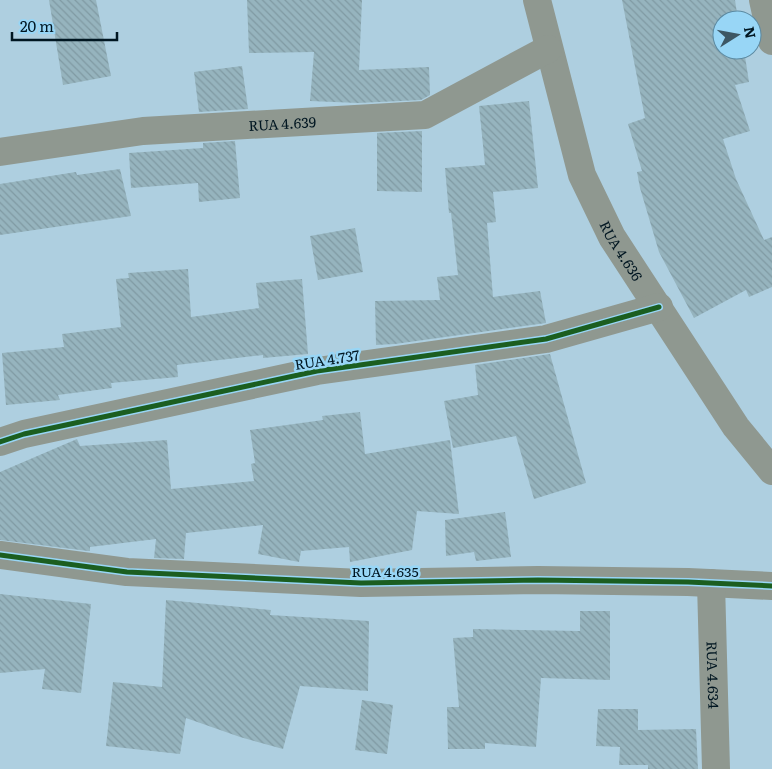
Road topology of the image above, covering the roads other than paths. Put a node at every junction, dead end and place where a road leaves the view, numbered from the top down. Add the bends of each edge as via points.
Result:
1 (537, 0) edge
2 (763, 0) edge
3 (772, 41) edge
4 (548, 49) junction
5 (0, 152) edge
6 (659, 307) junction
7 (0, 442) edge
8 (772, 471) edge
9 (0, 555) edge
10 (712, 583) junction
11 (772, 586) edge
12 (716, 769) edge

1 - 4 street, RUA 4.636
2 - 3 street
4 - 5 street, RUA 4.639 via 424,115 142,131
4 - 6 street, RUA 4.636 via 582,175 612,237
6 - 7 street, RUA 4.737 via 546,339 317,371 24,434
6 - 8 street, RUA 4.636 via 736,427
9 - 10 street, RUA 4.635 via 127,572 351,582 548,580
10 - 11 street, RUA 4.635
10 - 12 street, RUA 4.634

